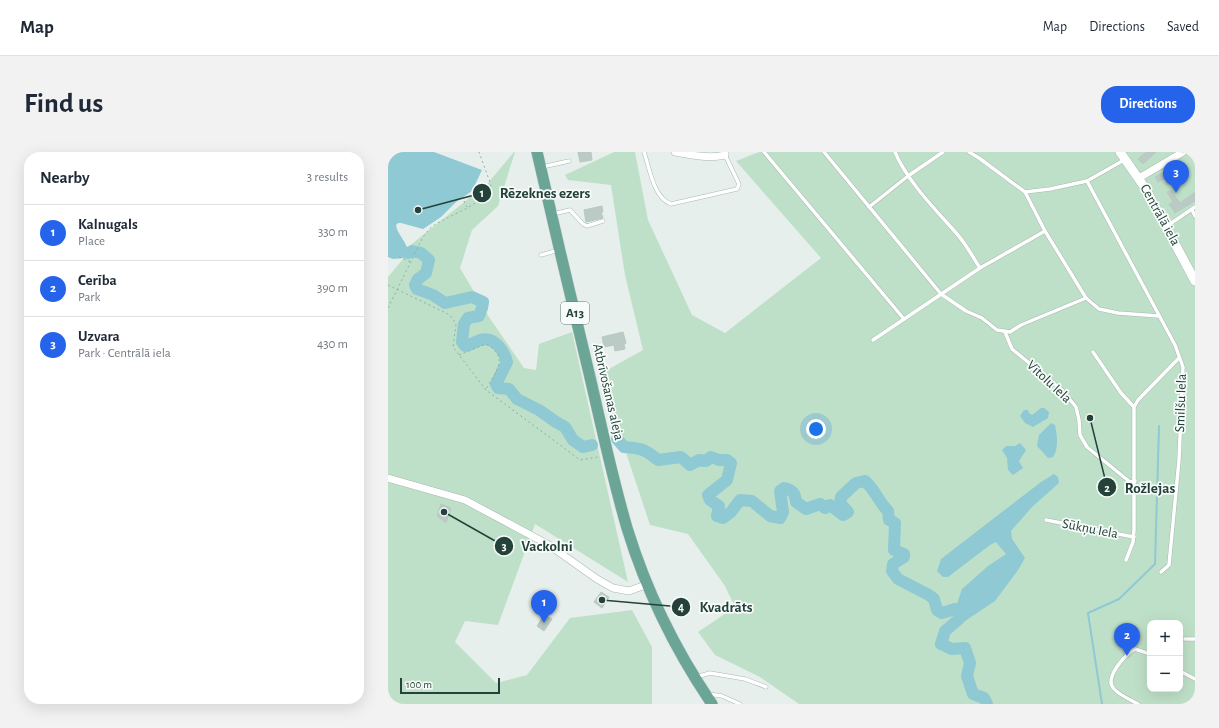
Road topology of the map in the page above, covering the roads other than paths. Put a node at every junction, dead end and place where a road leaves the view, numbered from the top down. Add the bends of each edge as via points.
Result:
1 (537, 152) edge
2 (644, 152) edge
3 (675, 152) edge
4 (764, 152) edge
5 (824, 152) edge
6 (895, 152) edge
7 (943, 152) edge
8 (969, 152) edge
9 (1183, 152) edge
10 (725, 153) edge
11 (1123, 155) edge
12 (569, 161) dead end
13 (541, 167) junction
14 (908, 176) junction
15 (1139, 178) junction
16 (1087, 182) junction
17 (1026, 192) junction
18 (869, 207) junction
19 (1193, 209) edge
20 (552, 214) junction
21 (1195, 216) edge
22 (603, 221) dead end
23 (1167, 226) junction
24 (1045, 230) junction
25 (560, 250) junction
26 (541, 255) dead end
27 (980, 268) junction
28 (1195, 281) edge
29 (941, 294) junction
30 (1086, 298) junction
31 (1159, 316) junction
32 (904, 319) junction
33 (1005, 332) junction
34 (873, 340) dead end
35 (1093, 352) dead end
36 (1179, 358) junction
37 (1134, 407) junction
38 (388, 478) edge
39 (1135, 482) junction
40 (1046, 520) dead end
41 (1134, 537) junction
42 (1126, 560) dead end
43 (1161, 572) dead end
44 (648, 584) junction
45 (1184, 639) dead end
46 (1195, 640) edge
47 (1147, 653) edge
48 (1183, 673) edge
49 (695, 677) junction
50 (1195, 679) edge
51 (766, 687) dead end
52 (705, 694) junction
53 (712, 704) edge
54 (740, 704) edge
55 (1138, 704) edge

1 - 13 main road, Atbrīvošanas aleja / A13
2 - 10 lane via 656,190 671,204 737,189 739,184
3 - 10 street via 716,157
4 - 32 lane
5 - 18 lane
6 - 14 lane
7 - 14 lane
8 - 17 lane
9 - 15 street
11 - 15 street, Centrālā iela
11 - 16 lane
12 - 13 lane
13 - 20 main road, Atbrīvošanas aleja / A13
14 - 18 lane
14 - 27 lane via 958,236
15 - 23 street, Centrālā iela
16 - 17 lane
16 - 31 lane, Smilšu Iela
17 - 24 lane
18 - 29 lane
19 - 21 lane
19 - 23 lane
20 - 22 lane via 570,210 587,226
20 - 25 main road, Atbrīvošanas aleja / A13
23 - 28 street, Centrālā iela
24 - 27 lane
24 - 30 lane
25 - 26 lane
25 - 44 main road, Atbrīvošanas aleja / A13 via 612,474 627,528
27 - 29 lane
29 - 32 lane
29 - 33 lane via 997,330
30 - 31 lane via 1099,309
30 - 33 lane
31 - 36 lane, Smilšu Iela
32 - 34 lane
33 - 39 lane, Vītolu Iela via 1012,349 1062,390 1076,407 1080,435 1087,447 1130,482
35 - 37 lane via 1121,393
36 - 37 lane
36 - 43 lane, Smilšu Iela via 1182,367 1179,460 1169,565
37 - 39 lane
38 - 44 street via 465,500 549,546 613,588 629,592
39 - 41 lane
40 - 41 lane, Sūkņu Iela
41 - 42 lane
44 - 49 main road, A13 via 668,629
45 - 46 lane
47 - 55 lane via 1135,649 1129,652 1111,677 1114,690
48 - 50 lane
49 - 51 lane via 710,673 745,679
49 - 52 main road, A13
52 - 53 main road, A13
52 - 54 lane via 722,696

